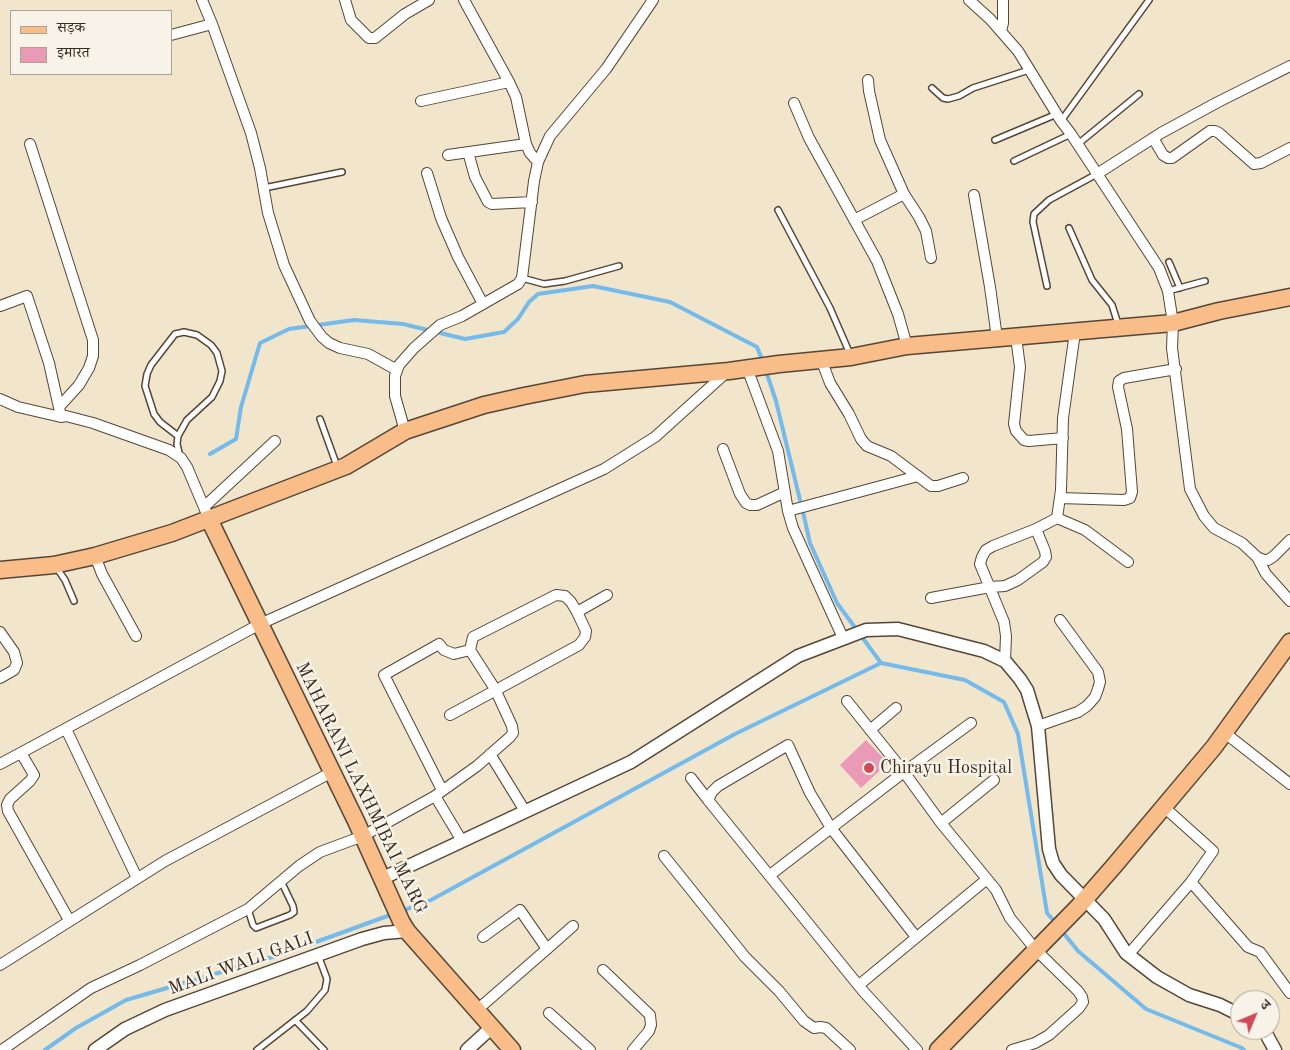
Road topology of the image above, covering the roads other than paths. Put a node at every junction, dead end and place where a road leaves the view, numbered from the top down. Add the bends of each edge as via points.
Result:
1 (202, 0) edge
2 (345, 0) edge
3 (429, 0) edge
4 (464, 0) edge
5 (653, 0) edge
6 (969, 0) edge
7 (1003, 0) edge
8 (1149, 0) edge
9 (212, 24) junction
10 (1001, 31) junction
11 (172, 34) edge
12 (1290, 66) edge
13 (1030, 70) junction
14 (868, 80) dead end
15 (509, 82) junction
16 (932, 88) dead end
17 (1139, 94) dead end
18 (421, 101) dead end
19 (794, 102) dead end
20 (1059, 118) junction
21 (1071, 134) junction
22 (1153, 138) junction
23 (995, 140) dead end
24 (30, 144) dead end
25 (526, 144) junction
26 (1078, 144) junction
27 (1290, 148) edge
28 (468, 152) junction
29 (448, 155) dead end
30 (1014, 161) dead end
31 (538, 162) junction
32 (342, 172) dead end
33 (427, 173) dead end
34 (1098, 174) junction
35 (264, 188) junction
36 (904, 194) junction
37 (974, 195) dead end
38 (532, 202) junction
39 (778, 210) dead end
40 (854, 220) junction
41 (1069, 228) dead end
42 (931, 258) dead end
43 (1169, 262) dead end
44 (619, 266) dead end
45 (522, 278) junction
46 (1204, 281) dead end
47 (1046, 286) dead end
48 (1180, 288) junction
49 (1168, 291) junction
50 (1290, 297) edge
51 (482, 304) junction
52 (0, 306) edge
53 (1173, 323) junction
54 (1119, 327) junction
55 (1075, 332) junction
56 (997, 338) junction
57 (1016, 338) junction
58 (907, 346) junction
59 (851, 357) junction
60 (821, 359) junction
61 (751, 367) junction
62 (397, 370) junction
63 (1176, 370) junction
64 (729, 371) junction
65 (0, 399) edge
66 (60, 412) junction
67 (320, 419) dead end
68 (405, 431) junction
69 (178, 436) junction
70 (1063, 438) junction
71 (275, 441) dead end
72 (723, 449) dead end
73 (181, 458) junction
74 (338, 469) junction
75 (918, 476) junction
76 (963, 478) dead end
77 (785, 492) junction
78 (1060, 498) junction
79 (788, 511) junction
80 (207, 513) junction
81 (1058, 518) junction
82 (1036, 529) junction
83 (1290, 540) edge
84 (95, 556) junction
85 (1257, 557) junction
86 (1128, 562) dead end
87 (54, 565) junction
88 (0, 570) edge
89 (990, 587) junction
90 (607, 595) dead end
91 (931, 598) dead end
92 (1290, 600) edge
93 (74, 601) dead end
94 (577, 612) junction
95 (1060, 620) dead end
96 (260, 624) junction
97 (0, 632) edge
98 (136, 636) dead end
99 (848, 636) junction
100 (1290, 642) edge
101 (470, 650) junction
102 (1005, 661) junction
103 (0, 678) edge
104 (495, 689) junction
105 (847, 701) dead end
106 (896, 708) dead end
107 (450, 714) dead end
108 (971, 723) dead end
109 (1038, 726) junction
110 (66, 729) junction
111 (870, 730) junction
112 (1225, 733) junction
113 (21, 753) junction
114 (490, 754) junction
115 (0, 764) edge
116 (332, 772) junction
117 (904, 772) junction
118 (691, 778) dead end
119 (994, 780) dead end
120 (1290, 784) edge
121 (438, 793) junction
122 (708, 800) junction
123 (1164, 807) junction
124 (525, 811) junction
125 (941, 823) junction
126 (832, 828) junction
127 (363, 836) junction
128 (462, 841) junction
129 (664, 856) dead end
130 (770, 875) junction
131 (137, 878) junction
132 (987, 879) junction
133 (281, 881) junction
134 (1191, 882) junction
135 (384, 886) junction
136 (1082, 902) junction
137 (248, 909) junction
138 (69, 920) junction
139 (404, 926) junction
140 (573, 926) dead end
141 (483, 937) dead end
142 (916, 937) junction
143 (1040, 946) junction
144 (547, 949) junction
145 (318, 955) junction
146 (1128, 955) junction
147 (0, 965) edge
148 (603, 970) dead end
149 (859, 985) junction
150 (1288, 986) edge
151 (477, 1010) junction
152 (1230, 1010) edge
153 (549, 1012) dead end
154 (295, 1020) junction
155 (492, 1028) junction
156 (2, 1050) edge
157 (95, 1050) edge
158 (257, 1050) edge
159 (324, 1050) edge
160 (467, 1050) edge
161 (512, 1050) edge
162 (590, 1050) edge
163 (632, 1050) edge
164 (850, 1050) edge
165 (917, 1050) edge
166 (938, 1050) edge
167 (1012, 1050) edge

1 - 9 street
2 - 3 street via 351,20 369,38 376,38 405,14
4 - 15 street
5 - 31 street via 606,69 550,136
6 - 10 street
7 - 10 street
8 - 20 lane
9 - 11 street
9 - 35 street via 250,133
10 - 13 street
12 - 22 street
13 - 16 lane via 973,88 959,96 943,98
13 - 20 street
14 - 36 street via 880,140
15 - 18 street
15 - 25 street via 516,97
17 - 26 lane
19 - 40 street via 809,138
20 - 21 street
20 - 23 lane
21 - 26 street
21 - 30 lane
22 - 27 street via 1168,158 1215,131 1254,164
22 - 34 street
24 - 66 street via 93,340 89,368
25 - 28 street
25 - 31 street
26 - 34 street
28 - 29 street
28 - 38 street via 488,202
31 - 38 street
32 - 35 lane
33 - 51 street via 441,218
34 - 47 lane via 1049,200 1034,214
34 - 49 street via 1150,252
35 - 62 street via 284,265 313,325 329,343 368,354
36 - 40 street
36 - 42 street via 926,231
37 - 56 street
38 - 45 street
39 - 59 lane via 830,308
40 - 58 street via 877,261
41 - 54 lane via 1092,280 1112,305
43 - 48 lane
44 - 45 lane via 544,284
45 - 51 street via 518,284
46 - 48 lane
48 - 49 lane
49 - 53 street
50 - 53 main road
51 - 62 street via 445,322 405,357
52 - 66 street via 27,296 49,363
53 - 54 main road
53 - 63 street via 1172,348
54 - 55 main road
55 - 57 main road
55 - 70 street
56 - 57 main road
56 - 58 main road
57 - 70 street via 1020,367 1016,431 1029,441
58 - 59 main road
59 - 60 main road
60 - 61 main road
60 - 75 street via 830,383 861,439 868,446 898,460
61 - 64 main road
61 - 77 street via 778,451
62 - 68 street via 395,396
63 - 78 street via 1119,381 1127,429 1130,498
63 - 85 street via 1189,481 1195,501 1214,528 1242,543
64 - 68 main road via 585,384 484,405
64 - 96 street via 655,437 604,469
65 - 66 street via 18,407
66 - 73 street via 169,450
67 - 74 lane
68 - 74 main road
69 - 69 lane via 187,420 212,397 222,371 218,353 211,345 197,335 184,332 175,334 151,365 145,386 154,414
69 - 73 lane
70 - 78 street
71 - 80 street
72 - 77 street via 746,503 757,505
73 - 80 street
74 - 80 main road
75 - 76 street via 931,486
75 - 79 street
77 - 79 street
78 - 81 street
79 - 99 street via 793,528
80 - 84 main road via 172,533
80 - 96 main road, MAHARANI LAXHMIBAI MARG
81 - 82 street
81 - 86 street via 1085,530
82 - 89 street via 986,550 980,564
82 - 89 street via 1046,551 1043,562 1018,580 1005,586
83 - 85 street via 1268,560
84 - 87 main road
84 - 98 street
85 - 92 street via 1266,574
87 - 88 main road
87 - 93 lane
89 - 91 street
89 - 102 street via 1004,622
90 - 94 street
94 - 101 street via 565,596 556,595 473,637
94 - 104 street via 586,631 579,645
95 - 109 street via 1098,672 1100,682 1091,702 1078,712
96 - 110 street
96 - 116 main road, MAHARANI LAXHMIBAI MARG
97 - 103 street via 14,652 17,663 14,670
99 - 102 street via 866,630 898,629 984,651
99 - 124 street via 798,656 631,762
100 - 112 main road
101 - 104 street
101 - 121 street via 454,654 439,644 384,675
102 - 109 street via 1026,690
104 - 107 street
104 - 114 street via 513,732
105 - 111 street
106 - 111 street
108 - 117 street
109 - 136 street via 1049,849 1053,863
110 - 113 street
110 - 131 street
111 - 117 street
112 - 120 street
112 - 123 main road
113 - 115 street
113 - 138 street via 34,775 6,805
114 - 121 street
114 - 124 street
116 - 127 main road, MAHARANI LAXHMIBAI MARG
116 - 131 street
117 - 125 street
117 - 126 street
118 - 122 street
119 - 125 street
121 - 127 street
121 - 128 street
122 - 126 street via 718,786 788,745 810,792
122 - 130 street
123 - 134 street via 1213,851
123 - 136 main road
124 - 128 street
125 - 132 street
126 - 130 street
126 - 142 street
127 - 133 street via 320,852
127 - 135 main road, MAHARANI LAXHMIBAI MARG
128 - 135 street
129 - 164 street via 744,958 779,991 804,1021 814,1028 826,1028
130 - 149 street
131 - 138 street
132 - 142 street
132 - 143 street via 1000,896 1010,918
133 - 137 street
133 - 137 lane via 294,912 256,928
134 - 146 street
134 - 150 street via 1248,947 1260,952
135 - 139 main road, MAHARANI LAXHMIBAI MARG
136 - 143 main road
136 - 146 street via 1104,919
137 - 156 street via 91,988
138 - 147 street
139 - 145 street, MALI WALI GALI
139 - 151 main road, MAHARANI LAXHMIBAI MARG
140 - 144 street
141 - 144 street via 520,910
142 - 149 street
143 - 166 main road
143 - 167 street via 1078,991 1083,1002 1049,1035
144 - 151 street
145 - 154 lane via 326,973 325,990
145 - 157 street, MALI WALI GALI via 143,1019
146 - 152 street via 1165,982
148 - 163 street via 650,1015 649,1031
149 - 165 street
151 - 155 main road, MAHARANI LAXHMIBAI MARG
153 - 162 street
154 - 158 lane
154 - 159 lane
155 - 160 street
155 - 161 main road, MAHARANI LAXHMIBAI MARG

